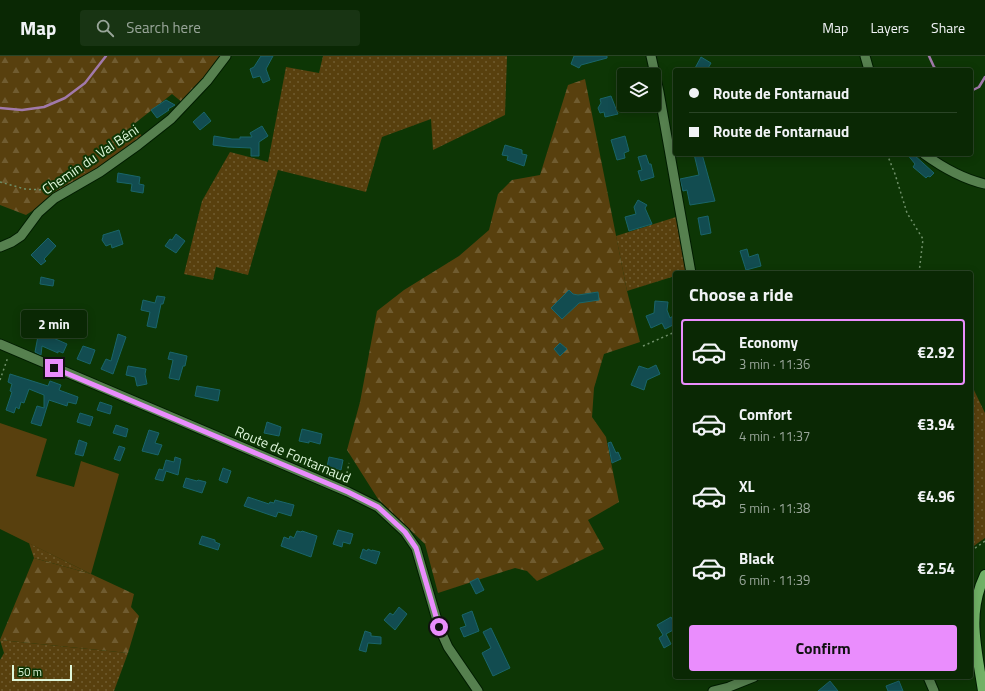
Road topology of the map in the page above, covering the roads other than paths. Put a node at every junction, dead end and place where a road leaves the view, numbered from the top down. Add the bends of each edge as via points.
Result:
1 (226, 56) edge
2 (651, 56) edge
3 (865, 56) edge
4 (868, 68) edge
5 (927, 156) edge
6 (985, 184) edge
7 (0, 247) edge
8 (691, 271) edge
9 (0, 344) edge
10 (985, 575) edge
11 (749, 679) edge
12 (929, 679) edge
13 (478, 691) edge
14 (713, 691) edge
15 (934, 691) edge
16 (983, 691) edge

1 - 7 street, Chemin du Val Béni via 207,81 171,118 100,172 55,198 38,213 21,236
2 - 8 street
3 - 4 street
5 - 6 street via 959,175
9 - 13 street, Route de Fontarnaud via 378,507 405,532 416,548 439,627 448,647
10 - 16 main road via 976,597 974,611 974,631
11 - 14 street
12 - 15 street

